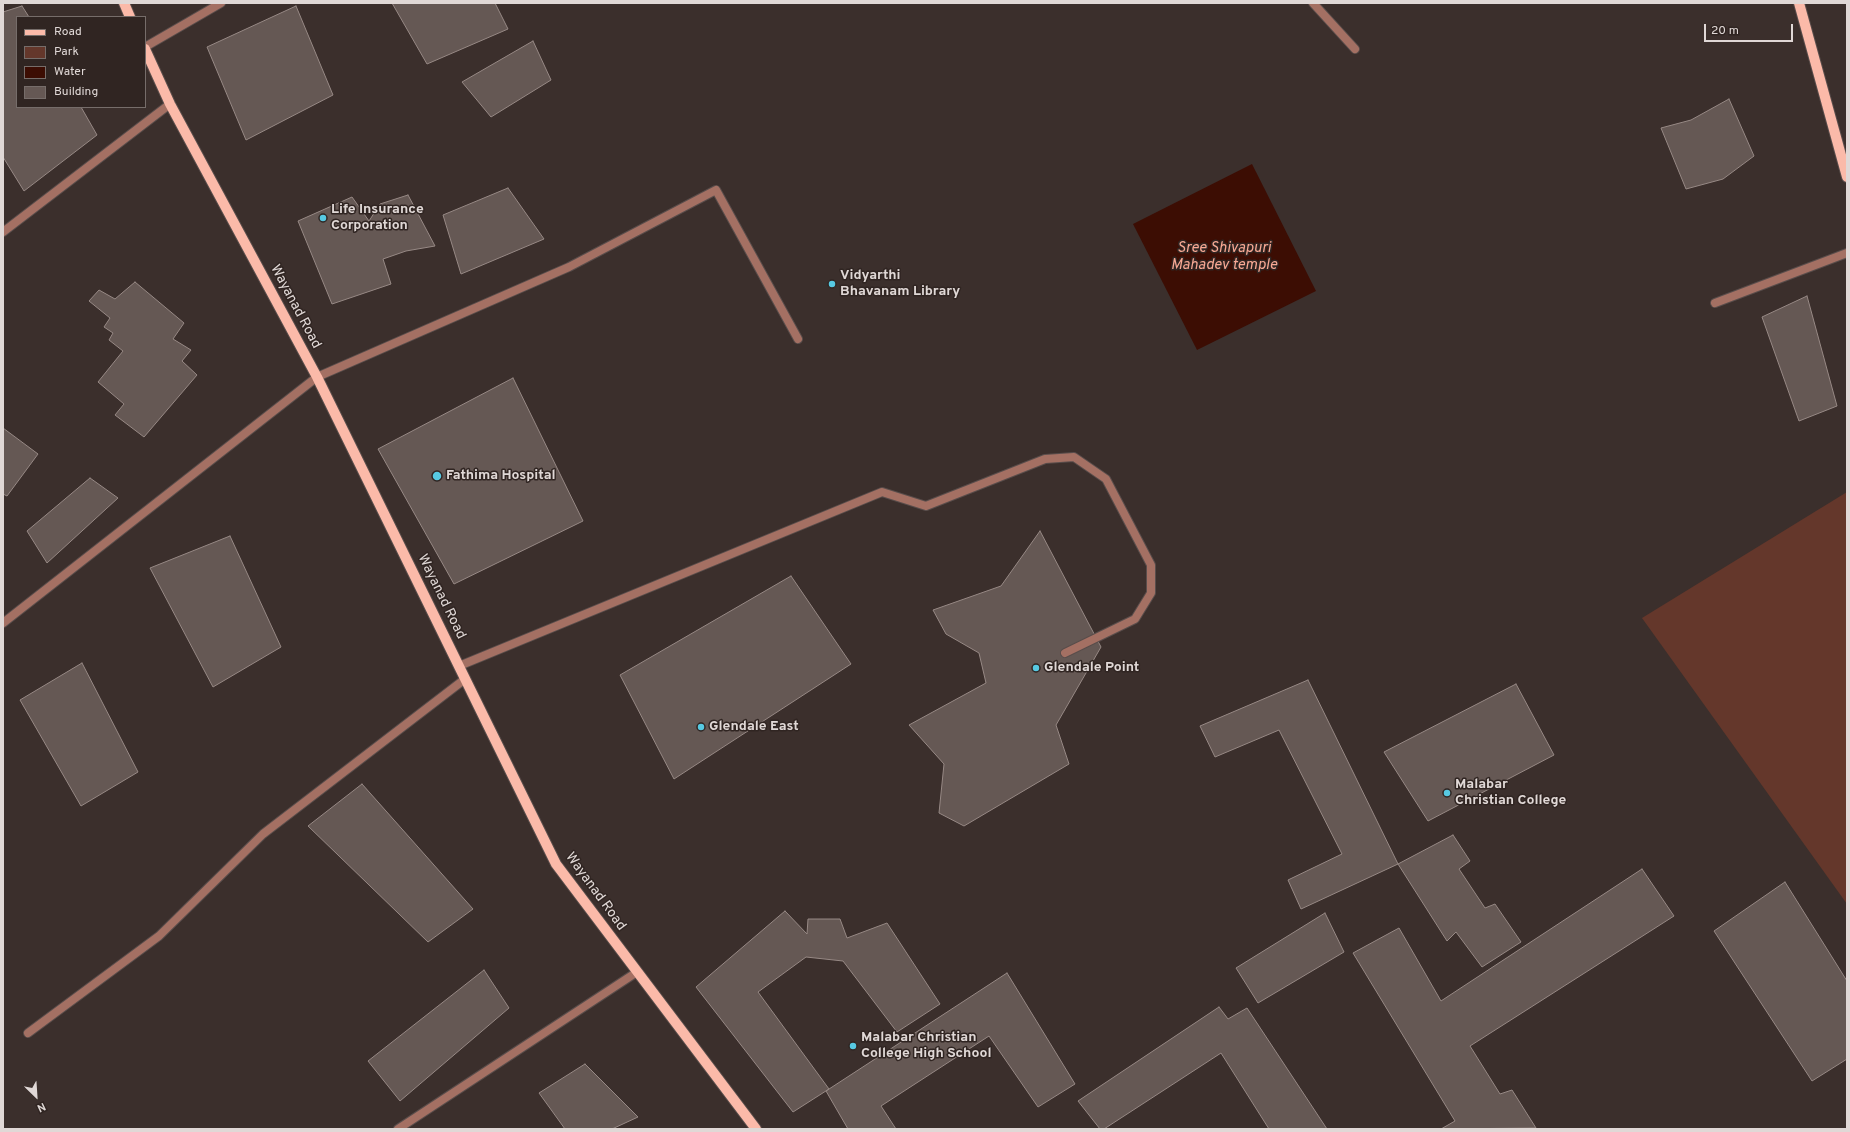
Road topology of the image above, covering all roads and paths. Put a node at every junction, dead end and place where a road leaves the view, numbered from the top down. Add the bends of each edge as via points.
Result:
1 (124, 3) edge
2 (222, 3) edge
3 (1313, 3) edge
4 (1799, 3) edge
5 (130, 16) edge
6 (146, 47) edge
7 (1355, 49) dead end
8 (146, 50) edge
9 (170, 104) junction
10 (1847, 177) edge
11 (3, 232) edge
12 (1847, 254) edge
13 (1715, 303) dead end
14 (798, 338) dead end
15 (317, 377) junction
16 (3, 623) edge
17 (1064, 653) dead end
18 (459, 666) junction
19 (465, 679) junction
20 (637, 972) junction
21 (28, 1033) dead end
22 (398, 1129) edge
23 (756, 1129) edge

1 - 5 main road
2 - 6 street
3 - 7 street
4 - 10 main road
8 - 9 main road, Wayanad Road
9 - 11 street
9 - 15 main road, Wayanad Road
12 - 13 street
14 - 15 street via 716,190 569,267
15 - 16 street
15 - 18 main road, Wayanad Road
17 - 18 street via 1135,619 1151,593 1151,565 1106,479 1074,457 1045,459 926,506 882,492
18 - 19 main road, Wayanad Road
19 - 20 main road, Wayanad Road via 556,864
19 - 21 street via 263,834 158,936
20 - 22 street
20 - 23 main road, Wayanad Road

